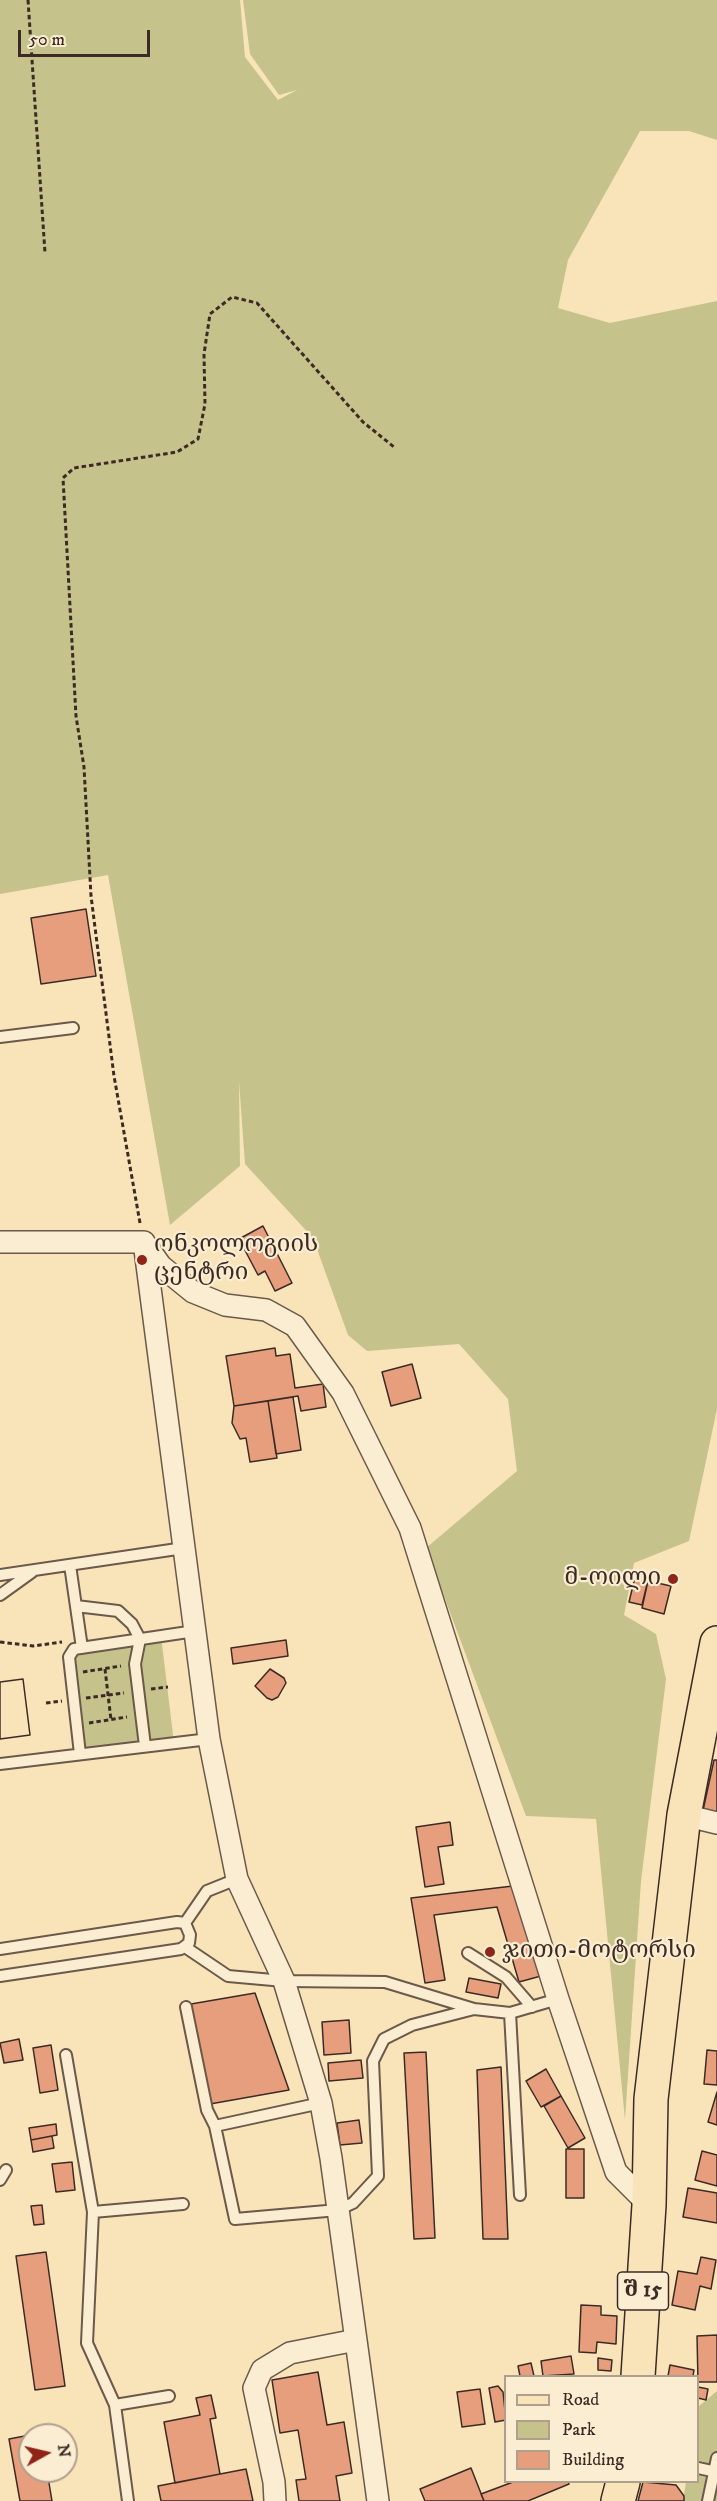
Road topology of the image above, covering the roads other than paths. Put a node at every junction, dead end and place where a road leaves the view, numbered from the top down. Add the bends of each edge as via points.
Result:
1 (73, 1028) dead end
2 (0, 1037) edge
3 (0, 1242) edge
4 (144, 1242) junction
5 (184, 1548) junction
6 (70, 1565) junction
7 (34, 1570) junction
8 (0, 1575) edge
9 (0, 1594) edge
10 (76, 1606) junction
11 (195, 1631) junction
12 (140, 1638) junction
13 (717, 1643) edge
14 (82, 1648) junction
15 (709, 1727) edge
16 (209, 1739) junction
17 (145, 1746) junction
18 (80, 1754) junction
19 (0, 1764) edge
20 (684, 1815) junction
21 (717, 1823) edge
22 (237, 1879) junction
23 (185, 1923) junction
24 (185, 1947) junction
25 (0, 1949) edge
26 (468, 1953) dead end
27 (0, 1976) edge
28 (284, 1981) junction
29 (558, 1999) junction
30 (186, 2007) dead end
31 (532, 2007) junction
32 (474, 2009) junction
33 (510, 2013) junction
34 (66, 2055) dead end
35 (321, 2103) junction
36 (215, 2126) junction
37 (520, 2195) dead end
38 (183, 2204) dead end
39 (649, 2205) junction
40 (338, 2210) junction
41 (93, 2212) junction
42 (356, 2340) junction
43 (638, 2375) edge
44 (169, 2396) dead end
45 (115, 2406) junction
46 (717, 2458) edge
47 (699, 2468) edge
48 (716, 2471) edge
49 (622, 2483) edge
50 (128, 2501) edge
51 (275, 2501) edge
52 (378, 2501) edge
53 (618, 2501) edge
54 (708, 2501) edge

1 - 2 lane
3 - 4 street
4 - 5 street
4 - 29 street via 161,1266 193,1292 225,1305 266,1310 295,1326 343,1393 410,1528
5 - 6 lane
5 - 11 street
6 - 7 lane
6 - 10 lane
7 - 8 lane
7 - 9 lane
10 - 12 lane via 118,1611
10 - 14 lane
11 - 12 lane
11 - 16 street
12 - 14 lane
12 - 17 lane via 135,1664
13 - 15 main road, შ 15
14 - 18 lane via 74,1649 69,1657
15 - 20 main road, შ 15
16 - 17 lane
16 - 22 street
17 - 18 lane
18 - 19 lane
20 - 21 street
20 - 39 main road, შ 15 via 651,2100
22 - 23 lane via 207,1891
22 - 28 street
23 - 24 lane via 190,1935
23 - 25 lane
24 - 27 lane
24 - 28 lane via 228,1977
26 - 31 lane via 506,1977
28 - 32 lane via 386,1982
28 - 35 street
29 - 31 lane
29 - 39 street via 616,2172
30 - 36 lane via 207,2110
31 - 33 lane
32 - 33 lane
32 - 40 lane via 412,2025 384,2038 373,2061 378,2176 353,2203
33 - 37 lane
34 - 41 lane
35 - 36 lane
35 - 40 street
36 - 40 lane via 235,2219
38 - 41 lane
39 - 43 main road, შ 15
40 - 42 street
41 - 45 lane via 87,2343
42 - 51 street via 290,2354 262,2370 254,2388
42 - 52 street
44 - 45 lane
45 - 50 lane
46 - 48 lane
47 - 48 lane
48 - 54 lane
49 - 53 main road

